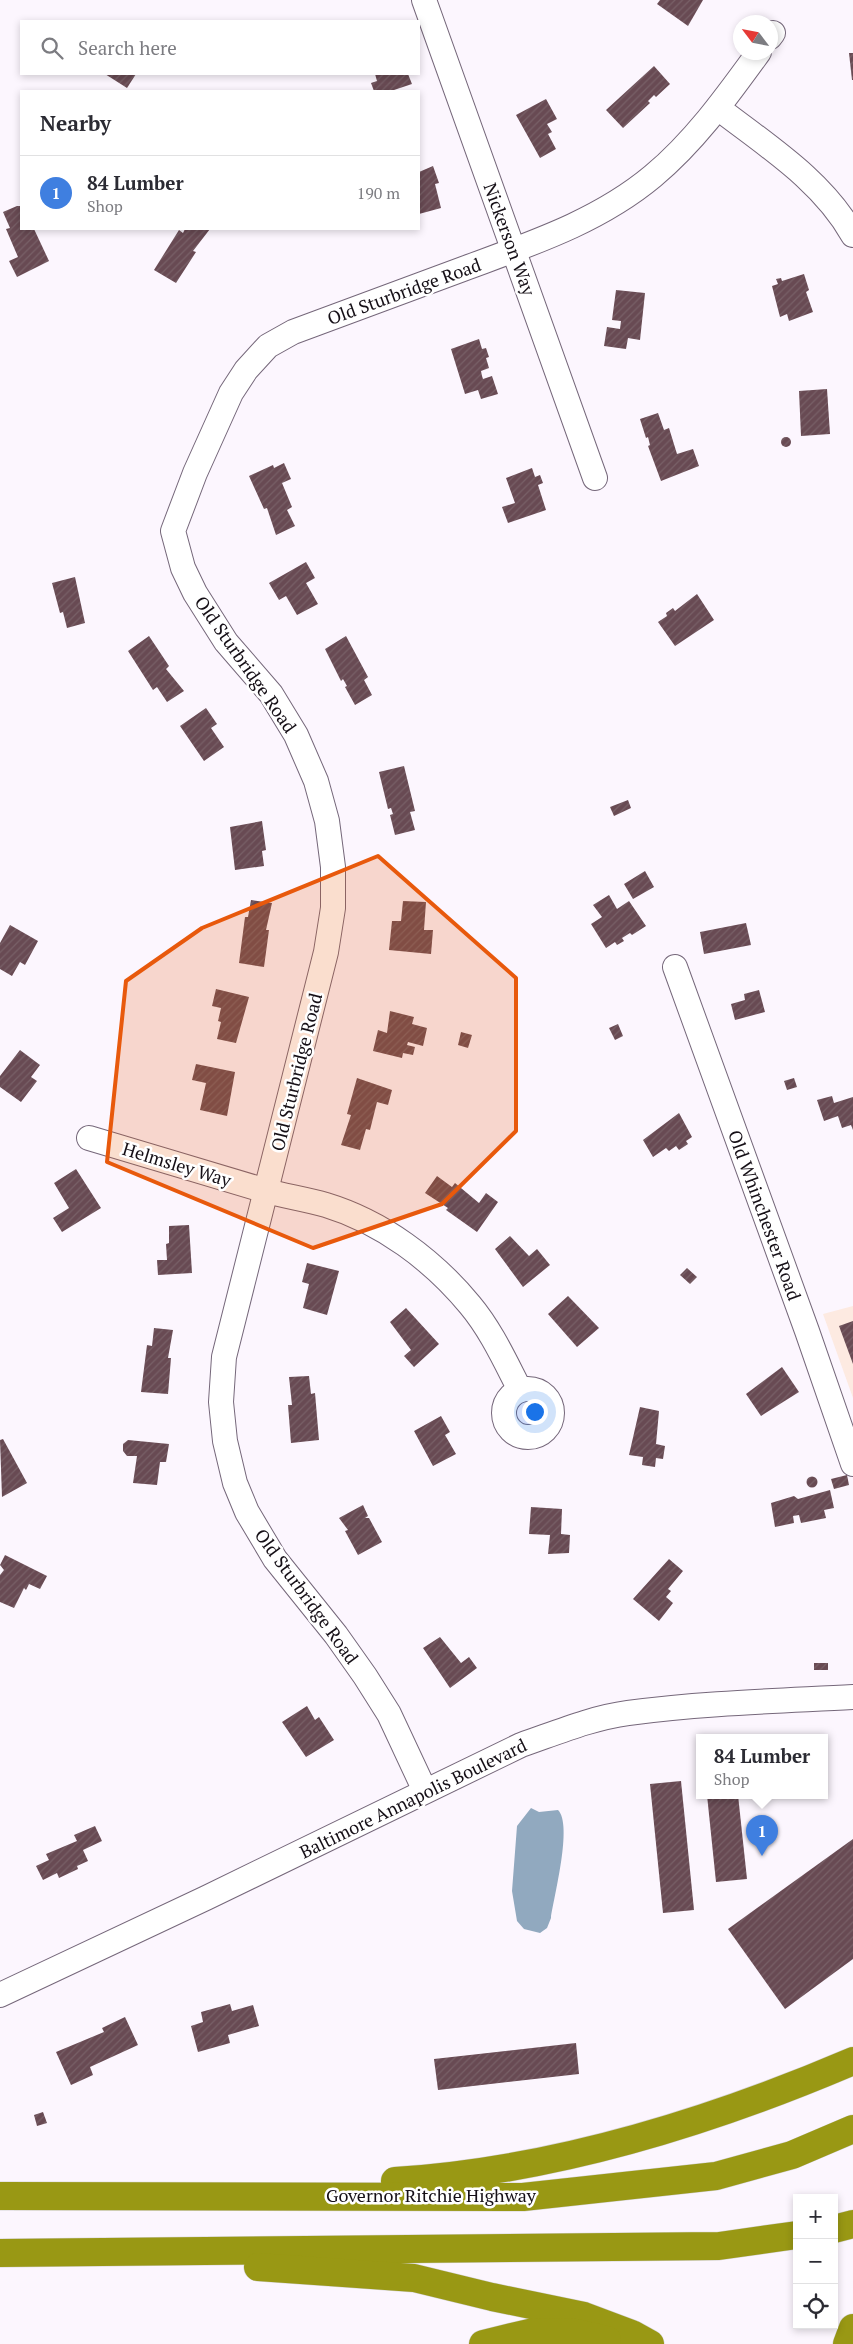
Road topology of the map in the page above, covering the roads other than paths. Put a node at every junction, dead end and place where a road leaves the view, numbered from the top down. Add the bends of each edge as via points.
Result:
1 (424, 0) edge
2 (753, 60) edge
3 (718, 108) junction
4 (853, 235) edge
5 (514, 250) junction
6 (595, 478) dead end
7 (675, 967) dead end
8 (89, 1138) dead end
9 (266, 1191) junction
10 (520, 1390) dead end
11 (853, 1464) edge
12 (853, 1697) edge
13 (425, 1791) junction
14 (0, 1995) edge
15 (853, 2061) edge
16 (853, 2129) edge
17 (183, 2195) junction
18 (0, 2196) edge
19 (853, 2224) edge
20 (838, 2228) edge
21 (793, 2236) edge
22 (0, 2253) edge
23 (62, 2253) junction
24 (853, 2328) edge
25 (483, 2344) edge
26 (623, 2344) edge
27 (650, 2344) edge
28 (848, 2344) edge

1 - 5 street, Nickerson Way
2 - 3 street, Old Sturbridge Road
3 - 4 street via 820,188
3 - 5 street, Old Sturbridge Road via 681,150 623,197 590,219
5 - 6 street, Nickerson Way
5 - 9 street, Old Sturbridge Road via 292,332 268,346 231,393 173,531 183,568 209,617 271,694 296,735 316,781 333,867 333,908 326,952
7 - 11 street, Old Whinchester Road
8 - 9 street, Helmsley Way
9 - 10 street, Helmsley Way via 326,1205 366,1220 425,1259 471,1306 491,1335
9 - 13 street, Old Sturbridge Road via 224,1358 221,1402 235,1483 261,1538 336,1635 384,1706
12 - 13 street, Baltimore Annapolis Boulevard via 626,1713 521,1745
13 - 14 street, Baltimore Annapolis Boulevard
15 - 17 highway via 742,2105 668,2129 605,2147 531,2162 400,2181
16 - 17 highway, Governor Ritchie Highway via 792,2155 716,2176 524,2197
17 - 18 highway, Governor Ritchie Highway
19 - 20 highway
21 - 23 highway via 719,2246
22 - 23 highway
23 - 27 highway via 414,2278 584,2316
24 - 28 highway
25 - 26 highway via 533,2332 578,2333

